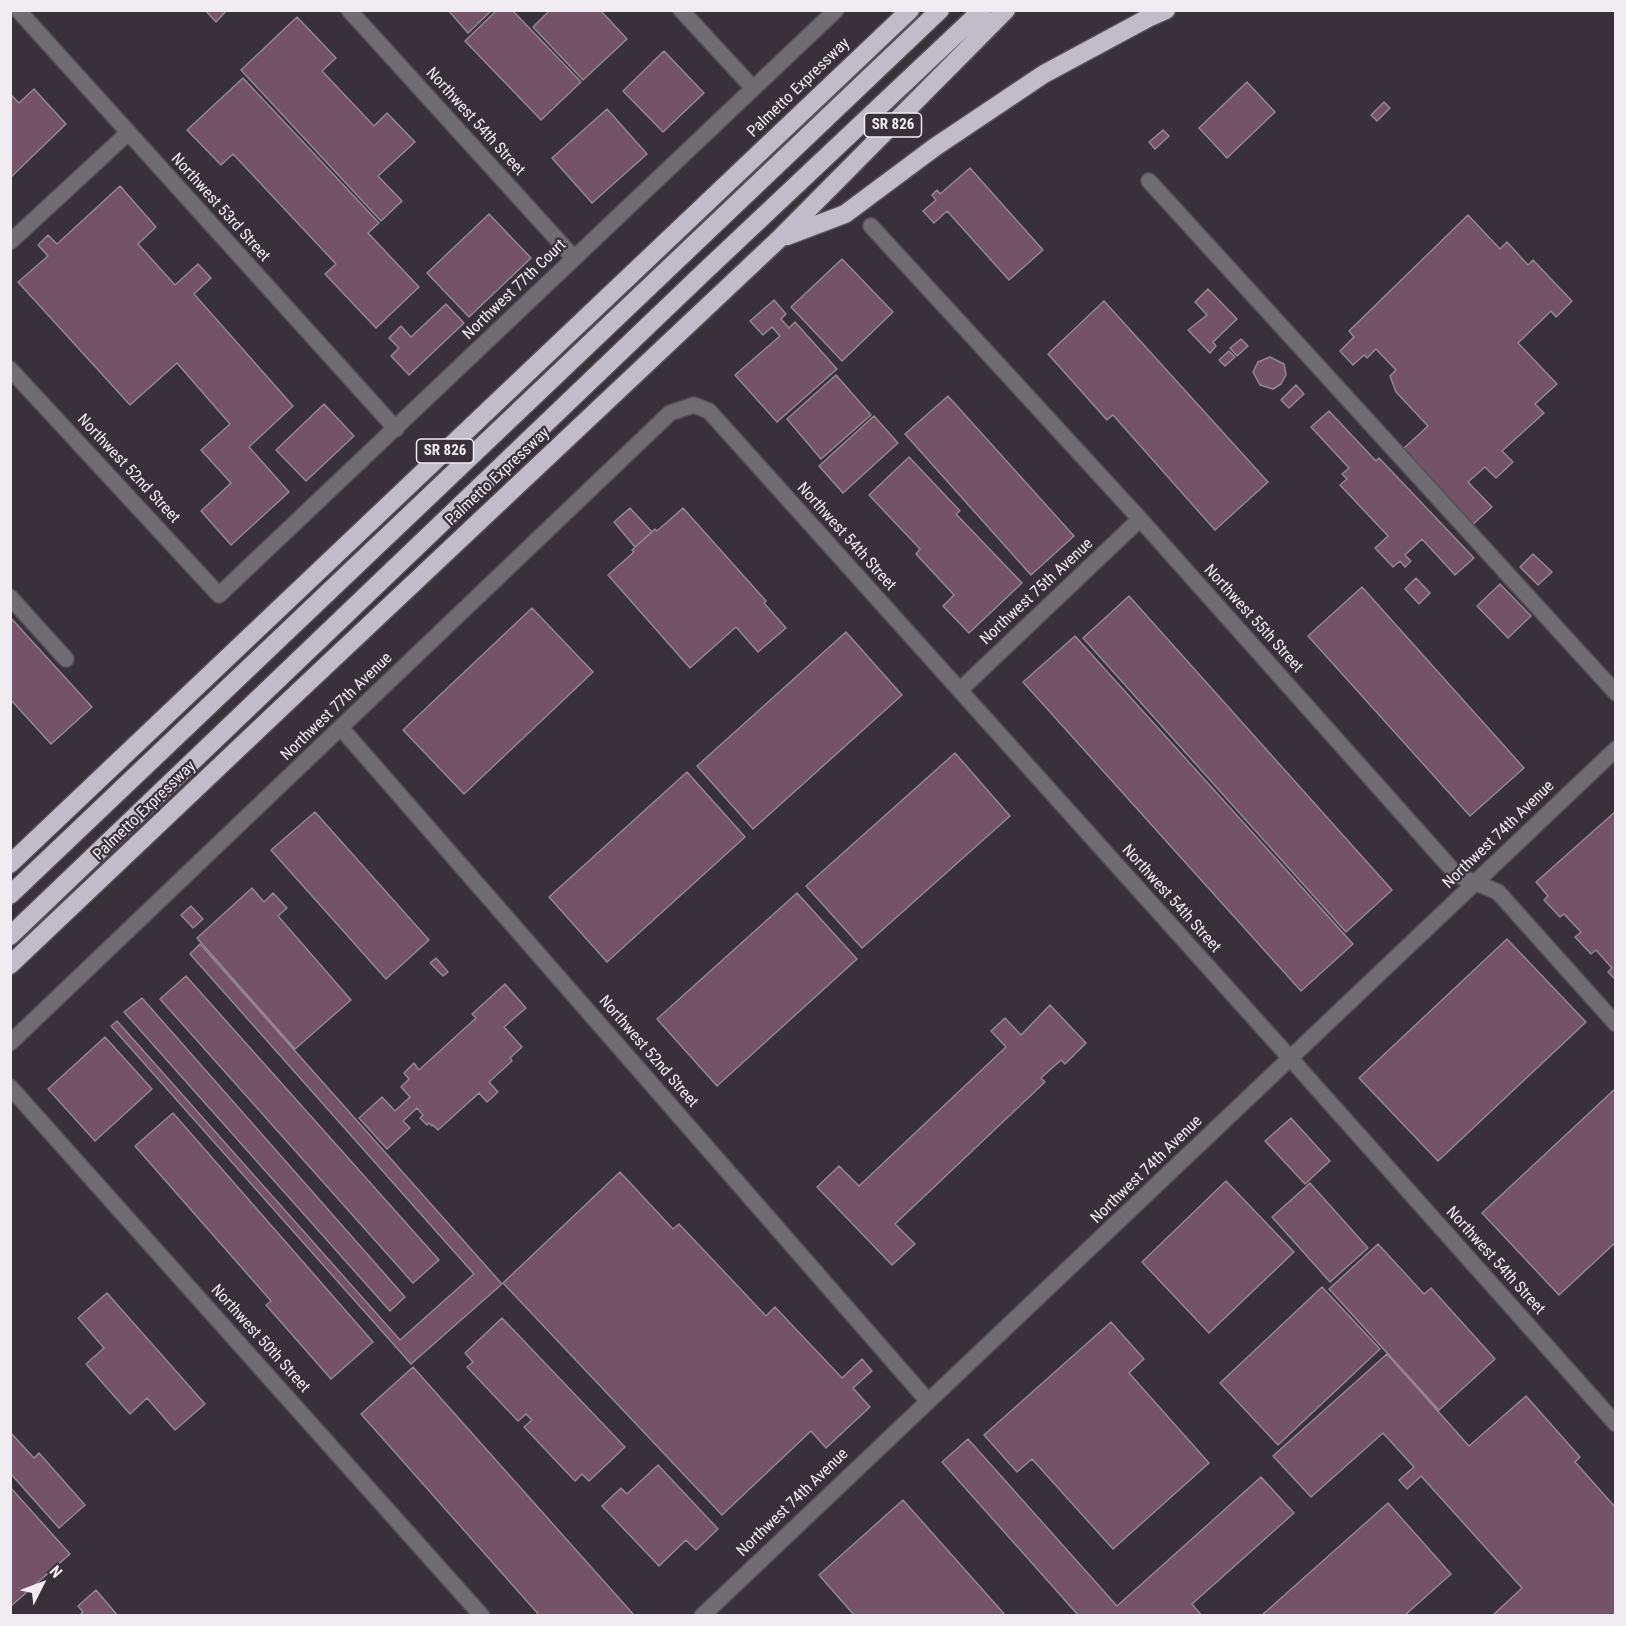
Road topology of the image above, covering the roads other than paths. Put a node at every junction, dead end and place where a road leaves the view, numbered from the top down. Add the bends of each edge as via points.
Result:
1 (18, 10) edge
2 (349, 10) edge
3 (681, 10) edge
4 (836, 10) edge
5 (897, 10) edge
6 (910, 10) edge
7 (940, 10) edge
8 (982, 10) edge
9 (1006, 10) edge
10 (1166, 10) edge
11 (879, 38) junction
12 (753, 88) junction
13 (128, 133) junction
14 (1149, 181) dead end
15 (871, 226) dead end
16 (779, 239) junction
17 (10, 242) edge
18 (574, 258) junction
19 (10, 369) edge
20 (694, 405) joint
21 (396, 429) junction
22 (1140, 519) junction
23 (219, 595) joint
24 (10, 597) edge
25 (66, 659) dead end
26 (960, 690) junction
27 (1616, 693) edge
28 (342, 728) junction
29 (1616, 749) edge
30 (10, 864) edge
31 (1476, 882) junction
32 (10, 895) edge
33 (10, 936) edge
34 (10, 965) edge
35 (1616, 1024) edge
36 (10, 1043) edge
37 (1290, 1058) junction
38 (10, 1087) edge
39 (927, 1400) junction
40 (1616, 1424) edge
41 (482, 1616) edge
42 (702, 1616) edge

1 - 13 street, Northwest 53rd Street
2 - 18 street, Northwest 54th Street
3 - 12 street
4 - 12 street, Northwest 77th Court
5 - 11 highway
6 - 11 highway, Palmetto Expressway / SR 826
7 - 32 highway
8 - 33 highway
9 - 16 highway, Palmetto Expressway / SR 826
10 - 16 highway via 1044,74 935,147 845,214
11 - 30 highway, Palmetto Expressway / SR 826
12 - 18 street, Northwest 77th Court
13 - 17 street
13 - 21 street, Northwest 53rd Street
14 - 27 street
15 - 22 street, Northwest 55th Street
16 - 34 highway, Palmetto Expressway / SR 826
18 - 21 street, Northwest 77th Court
19 - 23 street, Northwest 52nd Street
20 - 26 street, Northwest 54th Street via 709,411
20 - 28 street, Northwest 77th Avenue via 670,413
21 - 23 street, Northwest 77th Court
22 - 26 street, Northwest 75th Avenue
22 - 31 street, Northwest 55th Street via 1457,874
24 - 25 street
26 - 37 street, Northwest 54th Street
28 - 36 street, Northwest 77th Avenue
28 - 39 street, Northwest 52nd Street
29 - 31 street, Northwest 74th Avenue
31 - 35 street, Northwest 55th Street via 1498,892
31 - 37 street, Northwest 74th Avenue
37 - 39 street, Northwest 74th Avenue
37 - 40 street, Northwest 54th Street
38 - 41 street, Northwest 50th Street
39 - 42 street, Northwest 74th Avenue

